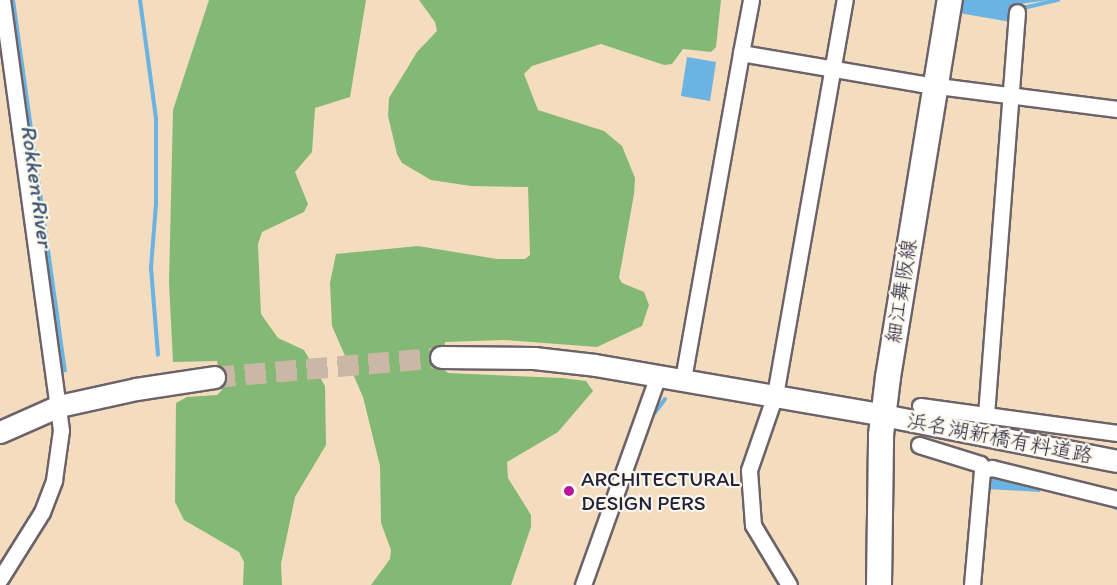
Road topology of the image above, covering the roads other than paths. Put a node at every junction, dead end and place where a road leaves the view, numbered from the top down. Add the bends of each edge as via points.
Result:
1 (2, 0) edge
2 (751, 0) edge
3 (845, 0) edge
4 (950, 0) edge
5 (1017, 12) dead end
6 (741, 52) junction
7 (833, 68) junction
8 (935, 85) junction
9 (1010, 96) junction
10 (1117, 109) edge
11 (441, 357) tunnel mouth
12 (658, 375) junction
13 (214, 377) tunnel mouth
14 (683, 380) junction
15 (775, 395) junction
16 (58, 406) junction
17 (920, 406) dead end
18 (883, 415) junction
19 (986, 416) junction
20 (0, 432) edge
21 (1117, 433) edge
22 (919, 445) dead end
23 (1117, 461) edge
24 (984, 469) junction
25 (1117, 500) edge
26 (0, 579) edge
27 (583, 585) edge
28 (789, 585) edge
29 (879, 585) edge
30 (972, 585) edge

1 - 16 street
2 - 6 street
3 - 7 street
4 - 8 main road, 細江舞阪線
5 - 9 street
6 - 7 street
6 - 14 street
7 - 8 street
7 - 15 street
8 - 9 street
8 - 18 main road, 細江舞阪線
9 - 10 street
9 - 19 street
11 - 12 street, 浜名湖新橋有料道路 via 534,358
12 - 14 street, 浜名湖新橋有料道路
12 - 27 street
13 - 16 street
14 - 15 street, 浜名湖新橋有料道路
15 - 18 street, 浜名湖新橋有料道路
15 - 28 street via 749,470 751,517
16 - 20 street
16 - 26 street via 60,447 49,496
17 - 19 street
18 - 23 street, 浜名湖新橋有料道路
18 - 29 main road, 細江舞阪線
19 - 21 street
22 - 24 street via 980,464
24 - 25 street
24 - 30 street via 980,475

